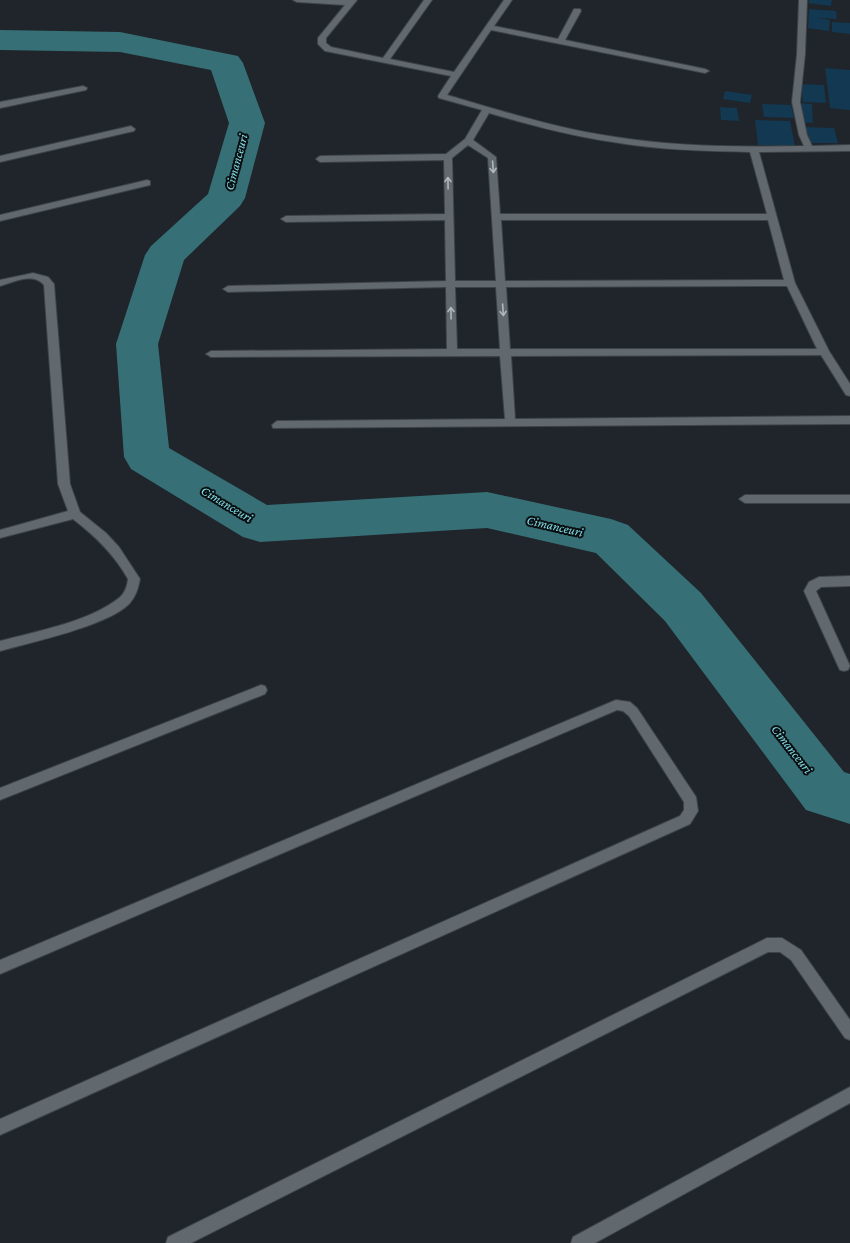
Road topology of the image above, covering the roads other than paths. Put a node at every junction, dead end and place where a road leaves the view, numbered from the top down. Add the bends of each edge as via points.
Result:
1 (297, 0) edge
2 (428, 0) edge
3 (508, 0) edge
4 (803, 0) edge
5 (352, 2) edge
6 (577, 11) dead end
7 (489, 27) junction
8 (560, 42) junction
9 (386, 61) junction
10 (706, 71) dead end
11 (456, 75) junction
12 (83, 88) dead end
13 (0, 105) edge
14 (486, 110) junction
15 (131, 128) dead end
16 (468, 141) junction
17 (850, 148) edge
18 (754, 149) junction
19 (809, 149) junction
20 (448, 157) junction
21 (0, 159) edge
22 (320, 159) dead end
23 (147, 183) dead end
24 (449, 217) junction
25 (496, 217) junction
26 (772, 217) junction
27 (0, 218) edge
28 (286, 219) dead end
29 (0, 283) edge
30 (501, 283) junction
31 (790, 283) junction
32 (451, 284) junction
33 (228, 289) dead end
34 (452, 352) junction
35 (824, 352) junction
36 (211, 354) dead end
37 (506, 354) junction
38 (850, 392) edge
39 (850, 420) edge
40 (510, 422) junction
41 (277, 425) dead end
42 (745, 499) dead end
43 (850, 499) edge
44 (75, 514) junction
45 (0, 534) edge
46 (850, 581) edge
47 (0, 646) edge
48 (844, 666) dead end
49 (261, 690) dead end
50 (0, 794) edge
51 (0, 967) edge
52 (850, 1034) edge
53 (850, 1094) edge
54 (0, 1127) edge
55 (174, 1243) edge
56 (579, 1243) edge

1 - 5 street
2 - 9 street
3 - 7 street
4 - 19 street via 796,102 800,124
5 - 9 street via 322,38 322,44 328,49
6 - 8 street
7 - 8 street
7 - 11 street
8 - 10 street
9 - 11 street
11 - 14 street via 442,96
12 - 13 street
14 - 16 street
14 - 18 street via 614,140 644,144
15 - 21 street
16 - 20 street
16 -> 25 street via 492,157
17 - 19 street
18 - 19 street
18 - 26 street
20 - 22 street
24 -> 20 street
23 - 27 street
24 - 28 street
24 - 32 street
25 - 26 street
25 - 30 street
26 - 31 street
29 - 44 street via 35,276 49,284 64,484
30 - 31 street
30 - 32 street
30 -> 37 street
31 - 35 street
32 - 33 street
34 -> 32 street
34 - 36 street
34 - 37 street
35 - 37 street
35 - 38 street
37 - 40 street
39 - 40 street
40 - 41 street
42 - 43 street
44 - 45 street
44 - 47 street via 115,548 134,579 132,590 124,601 84,622
46 - 48 street via 820,582 813,585 810,590
49 - 50 street
51 - 54 street via 616,705 626,706 633,712 691,801 691,811 685,820
52 - 55 street via 796,955 782,945 767,945
53 - 56 street

